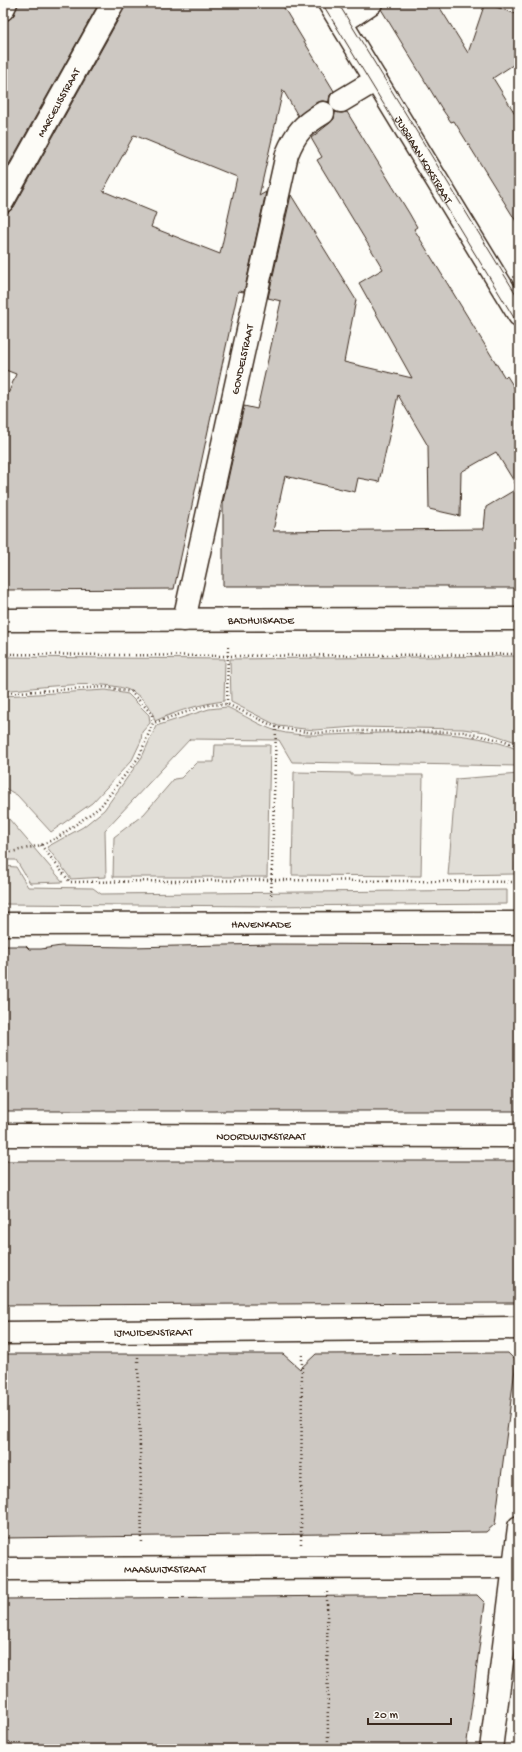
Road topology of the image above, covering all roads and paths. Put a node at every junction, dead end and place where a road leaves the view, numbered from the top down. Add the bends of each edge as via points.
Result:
1 (6, 3) edge
2 (113, 3) edge
3 (329, 3) edge
4 (370, 3) edge
5 (3, 9) edge
6 (341, 23) junction
7 (376, 80) junction
8 (3, 201) edge
9 (519, 315) edge
10 (519, 619) edge
11 (3, 620) edge
12 (184, 620) junction
13 (228, 620) junction
14 (3, 654) edge
15 (519, 654) edge
16 (228, 656) junction
17 (3, 693) edge
18 (227, 704) junction
19 (153, 723) junction
20 (276, 728) junction
21 (519, 747) edge
22 (41, 845) junction
23 (3, 854) edge
24 (271, 880) junction
25 (519, 882) edge
26 (271, 891) dead end
27 (519, 923) edge
28 (3, 924) edge
29 (3, 1135) edge
30 (519, 1136) edge
31 (519, 1328) edge
32 (302, 1330) junction
33 (3, 1333) edge
34 (138, 1354) dead end
35 (519, 1527) edge
36 (516, 1567) edge
37 (143, 1568) junction
38 (301, 1568) junction
39 (327, 1568) junction
40 (3, 1569) edge
41 (328, 1749) edge
42 (491, 1749) edge

1 - 5 street
2 - 8 street, MARCELISSTRAAT
3 - 6 street, JURRIAAN KOKSTRAAT
4 - 6 street
6 - 7 street, JURRIAAN KOKSTRAAT
7 - 9 street, JURRIAAN KOKSTRAAT
7 - 12 street, GONDELSTRAAT via 306,123 292,142 287,154
10 - 13 street, BADHUISKADE
11 - 12 street, BADHUISKADE
12 - 13 street, BADHUISKADE
13 - 16 path
14 - 16 path
15 - 16 path
16 - 18 path
17 - 19 path via 106,687 131,692 152,714
18 - 19 path via 208,705
18 - 20 path
19 - 22 path via 138,757 100,807 57,838
20 - 21 path via 314,733 379,730 463,732 505,741
20 - 24 path
22 - 23 path
22 - 24 path via 70,882
24 - 25 path
24 - 26 path
27 - 28 street, HAVENKADE
29 - 30 street, NOORDWIJKSTRAAT
31 - 32 street, IJMUIDENSTRAAT
32 - 33 street, IJMUIDENSTRAAT
32 - 38 path
34 - 37 path, IJMUIDENSTRAAT
35 - 36 street
36 - 39 street, MAASWIJKSTRAAT
36 - 42 street
37 - 38 street, MAASWIJKSTRAAT
37 - 40 street, MAASWIJKSTRAAT
38 - 39 street, MAASWIJKSTRAAT
39 - 41 path

